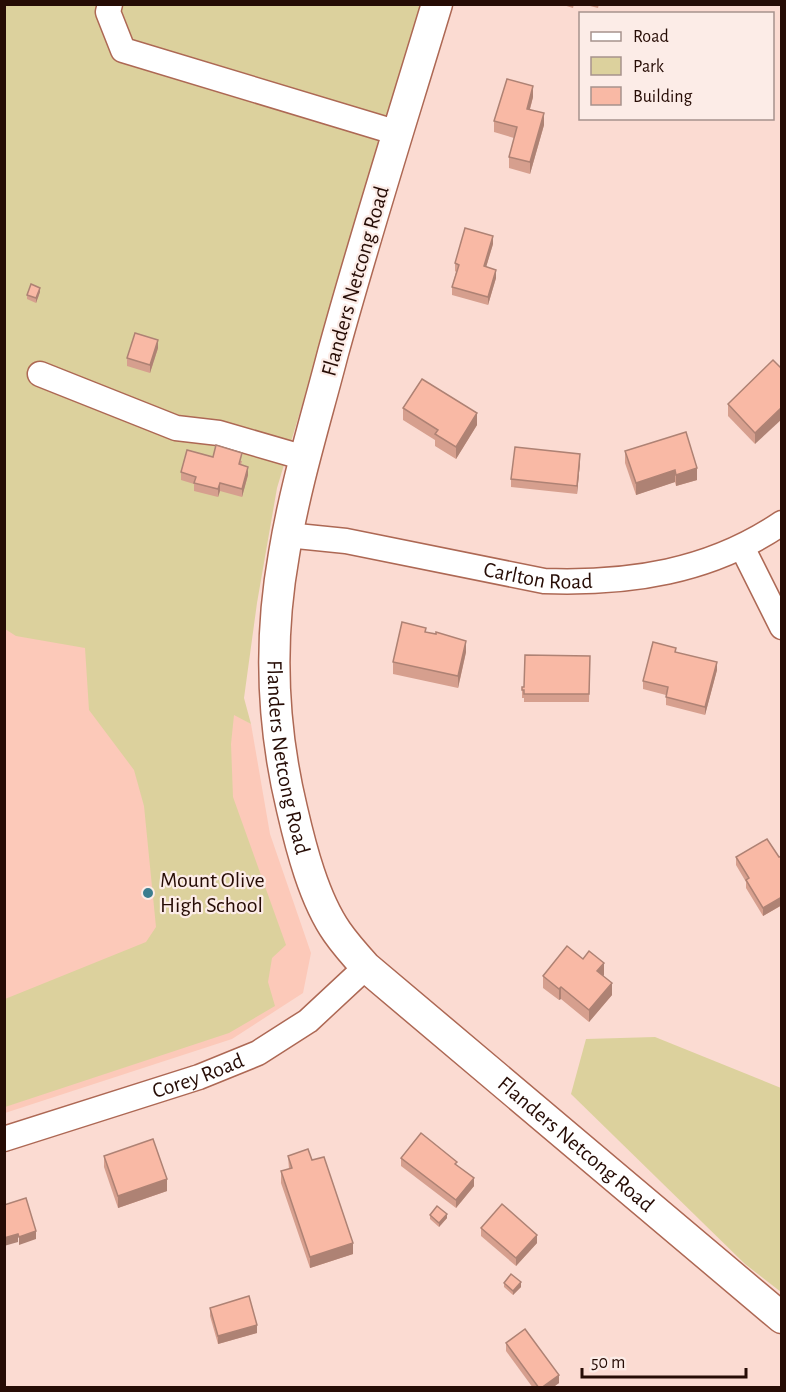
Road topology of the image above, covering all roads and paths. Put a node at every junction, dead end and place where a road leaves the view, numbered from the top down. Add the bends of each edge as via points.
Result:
1 (110, 4) edge
2 (437, 4) edge
3 (398, 133) junction
4 (40, 374) dead end
5 (305, 458) junction
6 (782, 523) edge
7 (287, 535) junction
8 (742, 547) junction
9 (782, 627) edge
10 (366, 967) junction
11 (4, 1139) edge
12 (782, 1318) edge

1 - 3 street via 108,12 123,50
2 - 3 main road, Flanders Netcong Road
3 - 5 main road, Flanders Netcong Road
4 - 5 street via 176,428 219,433
5 - 7 main road, Flanders Netcong Road
6 - 8 street, Carlton Road
7 - 8 street, Carlton Road via 346,541 544,581 576,582 647,577 696,565
7 - 10 main road, Flanders Netcong Road via 274,651 284,769 302,849 324,909 336,931
8 - 9 street
10 - 11 street, Corey Road via 308,1021 258,1053 199,1077
10 - 12 main road, Flanders Netcong Road

